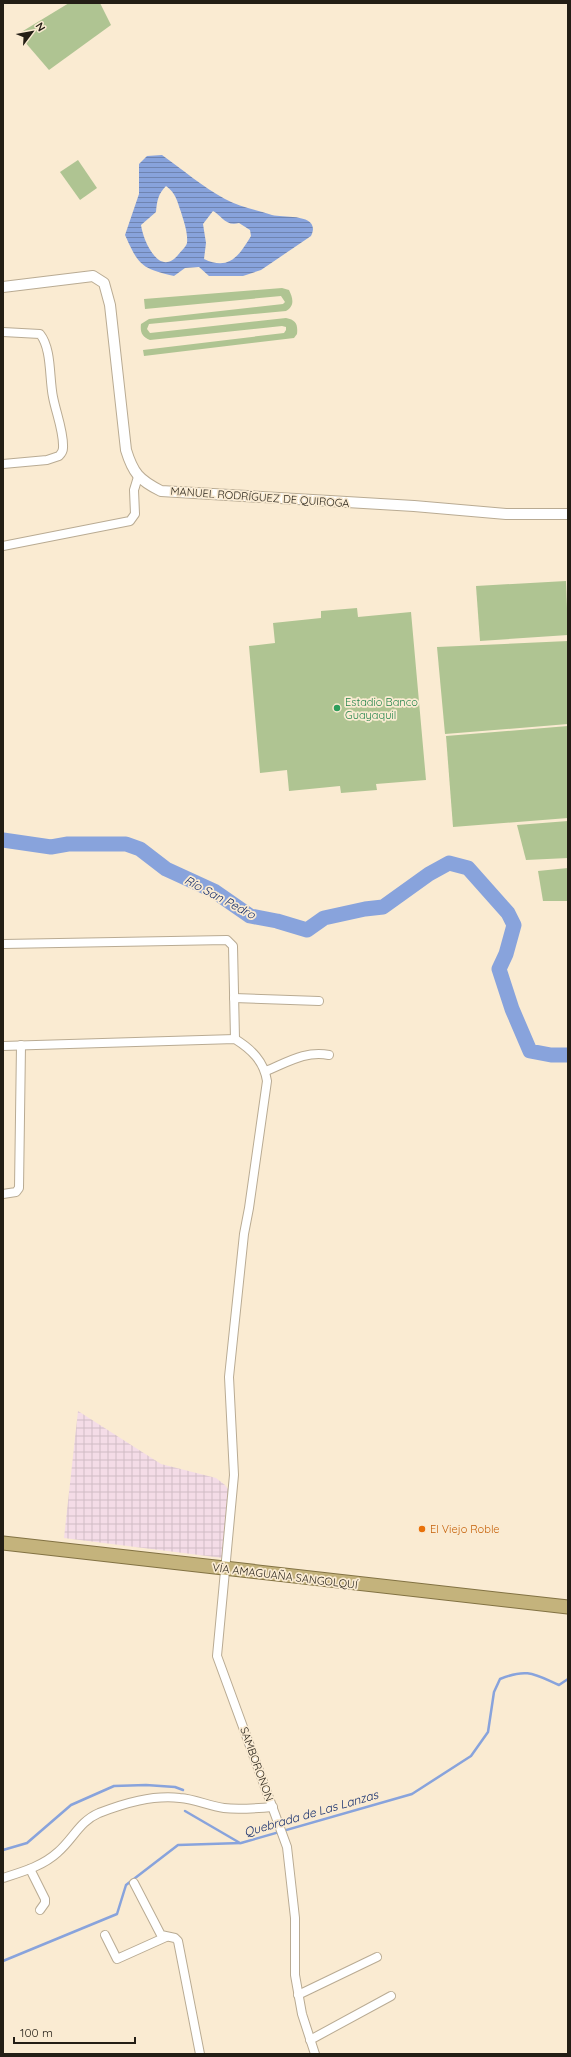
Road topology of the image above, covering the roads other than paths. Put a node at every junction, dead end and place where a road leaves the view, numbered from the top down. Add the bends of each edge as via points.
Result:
1 (3, 287) edge
2 (3, 332) edge
3 (3, 464) edge
4 (138, 477) junction
5 (568, 514) edge
6 (3, 546) edge
7 (3, 944) edge
8 (234, 998) junction
9 (319, 1001) dead end
10 (235, 1039) junction
11 (21, 1045) junction
12 (3, 1046) edge
13 (329, 1055) dead end
14 (266, 1071) junction
15 (3, 1194) edge
16 (3, 1543) edge
17 (227, 1570) junction
18 (568, 1607) edge
19 (274, 1810) junction
20 (30, 1869) junction
21 (3, 1878) edge
22 (134, 1883) dead end
23 (40, 1910) dead end
24 (105, 1935) dead end
25 (166, 1937) junction
26 (377, 1957) dead end
27 (298, 1995) junction
28 (391, 1996) dead end
29 (310, 2040) junction
30 (200, 2054) edge
31 (315, 2054) edge

1 - 4 street via 93,276 104,283 110,304 126,450
2 - 3 street via 40,334 42,337 48,357 52,395 62,434 63,449 59,456 47,460
4 - 5 street, MANUEL RODRÍGUEZ DE QUIROGA via 161,491 506,514
4 - 6 street via 134,490 135,514 130,521
7 - 8 street via 227,940 233,946
8 - 9 street
8 - 10 street
10 - 11 street
10 - 14 street via 248,1048
11 - 12 street
11 - 15 street via 19,1188 16,1192
13 - 14 street via 318,1052 305,1055
14 - 17 street, SAMBORONON via 266,1088 242,1245 229,1377 234,1475
16 - 17 highway, VÍA AMAGUAÑA SANGOLQUÍ
17 - 18 highway, VÍA AMAGUAÑA SANGOLQUÍ
17 - 19 street, SAMBORONON via 217,1656
19 - 20 street via 225,1808 181,1798 159,1797 137,1801 85,1821 57,1853
19 - 27 street, SAMBORONON via 287,1847 295,1918 295,1975
20 - 21 street
20 - 23 street via 45,1899
22 - 25 street via 157,1930 160,1935
24 - 25 street via 117,1959
25 - 30 street via 178,1941
26 - 27 street
27 - 29 street, SAMBORONON
28 - 29 street
29 - 31 street, SAMBORONON

